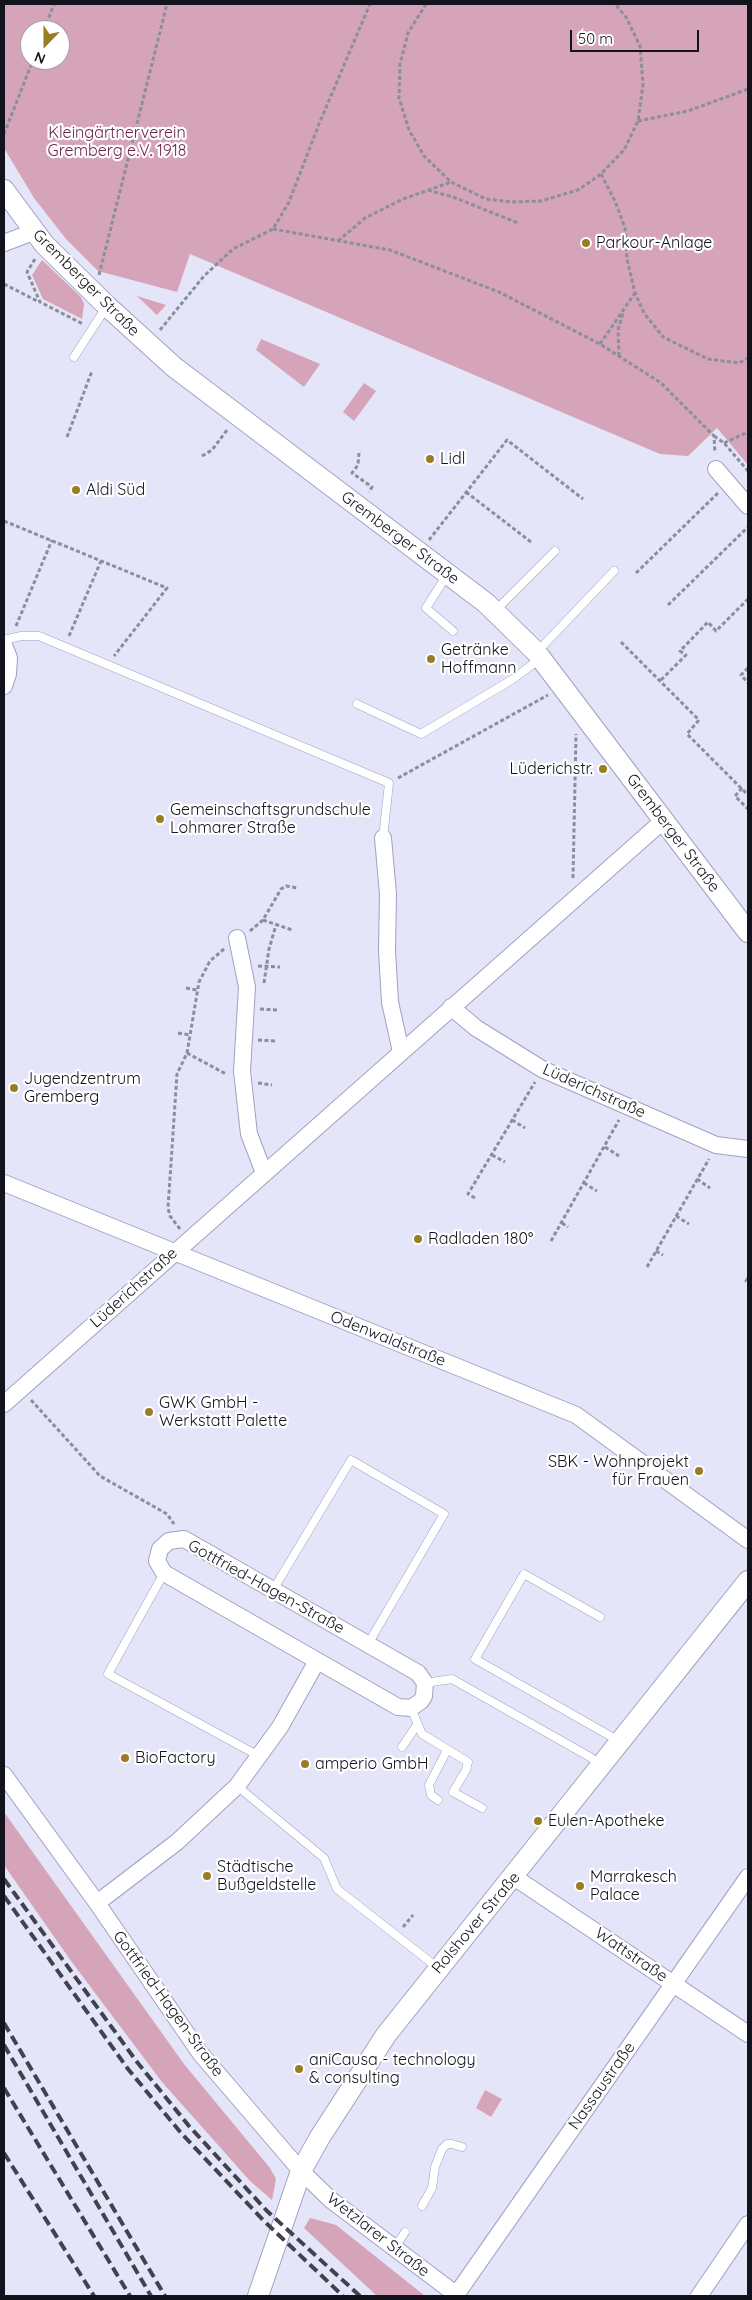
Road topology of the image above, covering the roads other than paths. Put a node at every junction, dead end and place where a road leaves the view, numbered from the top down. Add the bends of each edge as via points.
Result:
1 (4, 190) edge
2 (39, 238) junction
3 (4, 243) edge
4 (100, 300) junction
5 (74, 357) dead end
6 (716, 469) road end
7 (748, 506) edge
8 (555, 550) dead end
9 (614, 571) dead end
10 (448, 574) junction
11 (495, 612) junction
12 (453, 631) dead end
13 (6, 641) edge
14 (538, 655) junction
15 (4, 686) edge
16 (357, 704) dead end
17 (664, 820) junction
18 (383, 838) joint
19 (748, 932) edge
20 (237, 938) road end
21 (452, 1007) junction
22 (401, 1052) junction
23 (748, 1149) edge
24 (264, 1173) junction
25 (4, 1183) edge
26 (172, 1253) junction
27 (4, 1404) edge
28 (748, 1540) edge
29 (164, 1573) junction
30 (748, 1581) edge
31 (273, 1590) junction
32 (600, 1617) dead end
33 (368, 1644) junction
34 (317, 1661) junction
35 (425, 1683) junction
36 (410, 1708) junction
37 (417, 1725) junction
38 (620, 1742) junction
39 (402, 1747) dead end
40 (448, 1750) junction
41 (259, 1756) junction
42 (602, 1766) junction
43 (4, 1774) edge
44 (237, 1786) junction
45 (438, 1800) dead end
46 (482, 1808) dead end
47 (514, 1877) junction
48 (748, 1877) edge
49 (97, 1903) junction
50 (438, 1968) junction
51 (674, 1984) junction
52 (748, 2034) edge
53 (462, 2147) dead end
54 (302, 2171) junction
55 (422, 2206) dead end
56 (748, 2224) edge
57 (406, 2232) dead end
58 (396, 2248) junction
59 (258, 2296) edge
60 (457, 2296) edge
61 (699, 2296) edge

1 - 2 street, Gremberger Straße
2 - 3 street
2 - 4 street, Gremberger Straße
4 - 5 lane via 92,328
4 - 10 street, Gremberger Straße via 174,367
6 - 7 street
8 - 11 lane
9 - 14 lane
10 - 11 street, Gremberger Straße
10 - 12 lane via 426,608
11 - 14 street, Gremberger Straße
13 - 15 street via 9,658
13 - 18 lane via 39,636 389,783
14 - 16 lane via 513,679 421,734
14 - 17 street, Gremberger Straße
17 - 19 street, Gremberger Straße
17 - 21 street, Lüderichstraße
18 - 22 street via 388,894 390,1002
20 - 24 street via 247,987 243,1081 248,1134
21 - 22 street, Lüderichstraße
21 - 23 street, Lüderichstraße via 476,1028 542,1069 716,1145
22 - 24 street, Lüderichstraße
24 - 26 street, Lüderichstraße
25 - 26 street, Odenwaldstraße
26 - 27 street, Lüderichstraße
26 - 28 street, Odenwaldstraße via 576,1414
29 - 31 street, Gottfried-Hagen-Straße via 157,1561 160,1549 169,1542 184,1540
29 - 34 street
29 - 41 lane via 108,1674
30 - 38 street, Rolshover Straße
31 - 33 street, Gottfried-Hagen-Straße
31 - 33 lane via 351,1460 444,1514
32 - 38 lane via 524,1574 475,1659
33 - 35 street, Gottfried-Hagen-Straße via 418,1673
34 - 36 street via 398,1707
34 - 41 street via 280,1728
35 - 36 street via 421,1701
35 - 42 lane via 452,1680
36 - 37 lane
37 - 39 lane
37 - 40 lane via 422,1734
38 - 42 street, Rolshover Straße
40 - 45 lane via 429,1785 431,1795
40 - 46 lane via 468,1762 453,1792
41 - 44 street
42 - 47 street, Rolshover Straße
43 - 49 street, Gottfried-Hagen-Straße
44 - 49 street via 177,1842
44 - 50 lane via 324,1858 337,1889
47 - 50 street, Rolshover Straße
47 - 51 street, Wattstraße
48 - 51 street, Nassaustraße
49 - 54 street, Gottfried-Hagen-Straße via 200,2053
50 - 54 street, Rolshover Straße via 370,2058
51 - 52 street, Wattstraße
51 - 60 street, Nassaustraße
53 - 55 lane via 447,2144 442,2150 432,2188
54 - 58 street, Wetzlarer Straße via 331,2200
54 - 59 street, Rolshover Straße
56 - 61 street
57 - 58 lane
58 - 60 street, Wetzlarer Straße

